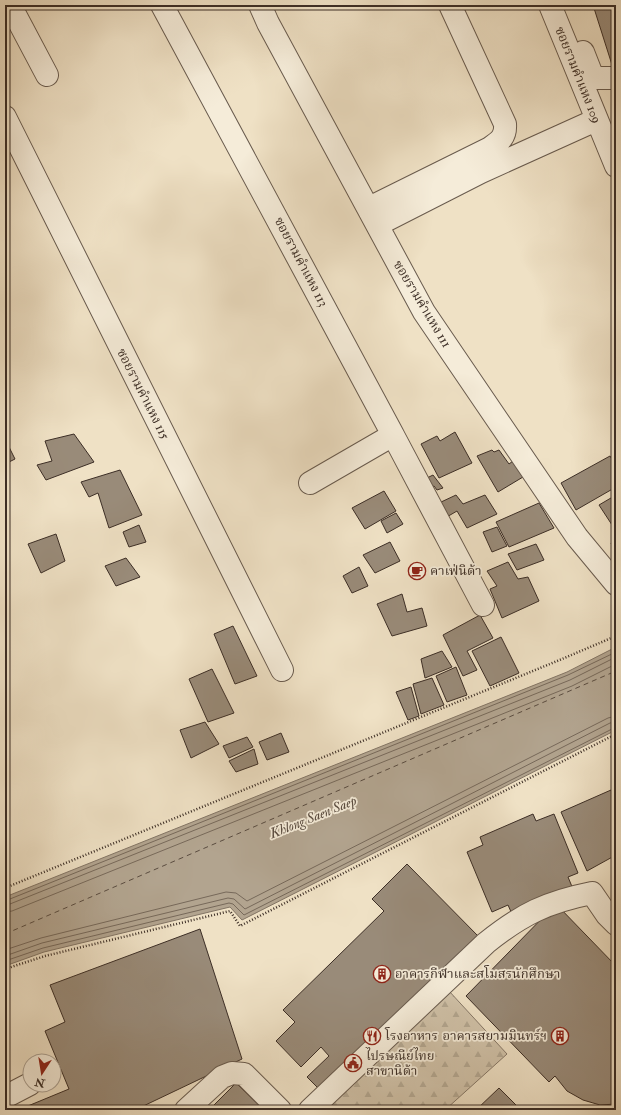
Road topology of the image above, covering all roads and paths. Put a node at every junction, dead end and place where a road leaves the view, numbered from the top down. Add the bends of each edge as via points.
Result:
1 (10, 5) edge
2 (162, 5) edge
3 (260, 5) edge
4 (450, 5) edge
5 (550, 5) edge
6 (563, 5) edge
7 (47, 74) dead end
8 (616, 78) edge
9 (5, 117) edge
10 (596, 120) junction
11 (616, 166) edge
12 (377, 215) junction
13 (393, 435) junction
14 (310, 483) dead end
15 (616, 584) edge
16 (483, 605) dead end
17 (616, 636) edge
18 (282, 670) dead end
19 (616, 734) edge
20 (5, 888) edge
21 (616, 924) edge
22 (5, 969) edge
23 (22, 1088) edge
24 (5, 1097) edge
25 (186, 1110) edge
26 (280, 1110) edge
27 (310, 1110) edge

1 - 7 street
2 - 13 street, ซอยรามคำแหง 113
3 - 12 street, ซอยรามคำแหง 111
4 - 12 street via 506,130 503,138 490,148
5 - 10 street, ซอยรามคำแหง 109
6 - 8 street via 592,75 598,79
9 - 18 street, ซอยรามคำแหง 115
10 - 11 street, ซอยรามคำแหง 109
10 - 12 street
12 - 15 street, ซอยรามคำแหง 111 via 424,312 577,537
13 - 14 street
13 - 16 street, ซอยรามคำแหง 113
17 - 20 path
19 - 22 path via 240,926 230,911 45,956
21 - 27 street via 592,893 566,898 512,922 486,943
23 - 24 street
25 - 26 street via 222,1077 232,1073 244,1074

